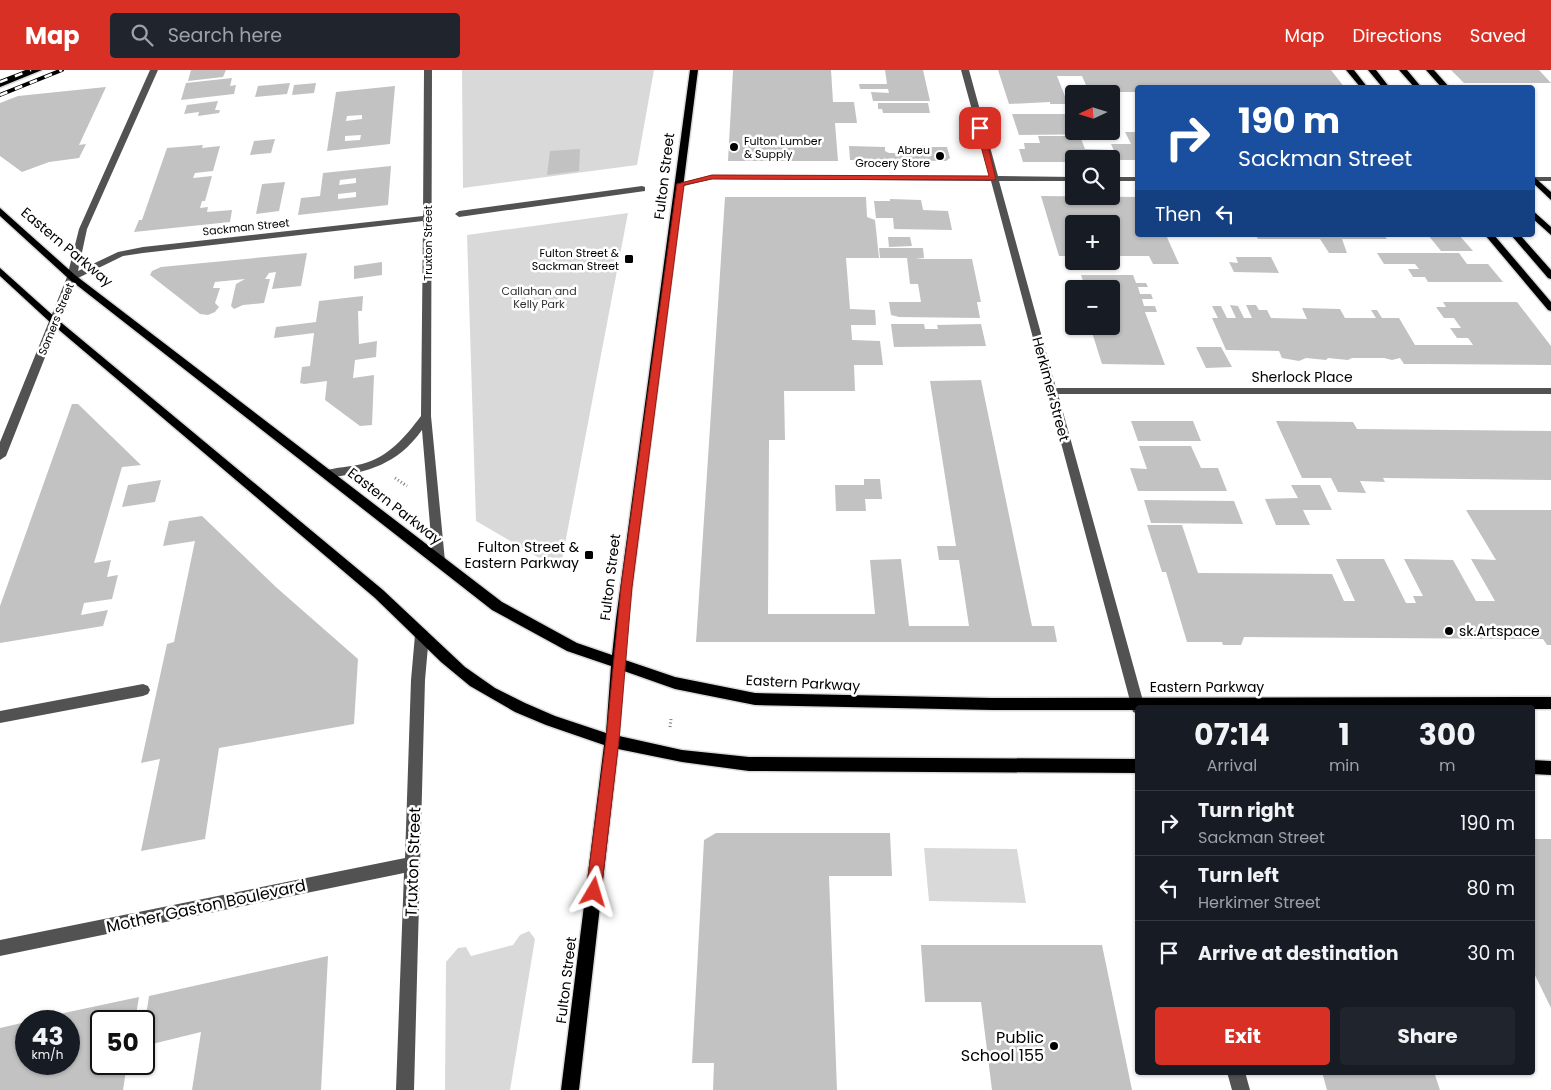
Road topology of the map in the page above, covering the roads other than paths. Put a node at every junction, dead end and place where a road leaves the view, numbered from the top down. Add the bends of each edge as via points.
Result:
1 (38, 70) edge
2 (154, 70) edge
3 (428, 70) edge
4 (694, 70) edge
5 (966, 70) edge
6 (1350, 70) edge
7 (1372, 70) edge
8 (1403, 70) edge
9 (1430, 70) edge
10 (0, 85) edge
11 (1362, 85) edge
12 (1384, 85) edge
13 (1416, 85) edge
14 (1444, 85) edge
15 (1535, 178) edge
16 (993, 179) junction
17 (1065, 179) edge
18 (1120, 179) edge
19 (1135, 179) edge
20 (1551, 179) edge
21 (1535, 180) edge
22 (680, 184) junction
23 (642, 189) dead end
24 (1551, 197) edge
25 (0, 211) edge
26 (459, 214) dead end
27 (1535, 215) edge
28 (428, 218) junction
29 (1551, 232) edge
30 (1491, 237) edge
31 (1517, 237) edge
32 (0, 271) edge
33 (72, 276) junction
34 (1551, 276) edge
35 (1551, 308) edge
36 (55, 322) junction
37 (1052, 391) junction
38 (1551, 391) edge
39 (426, 416) junction
40 (0, 456) edge
41 (328, 474) junction
42 (439, 561) junction
43 (422, 635) junction
44 (618, 663) junction
45 (143, 690) dead end
46 (1551, 703) edge
47 (1137, 705) edge
48 (0, 717) edge
49 (612, 740) junction
50 (1135, 766) edge
51 (1535, 767) edge
52 (1551, 768) edge
53 (412, 864) junction
54 (0, 948) edge
55 (1237, 1075) edge
56 (405, 1090) edge
57 (570, 1090) edge
58 (1241, 1090) edge

1 - 10 main road
2 - 33 street, Somers Street via 83,229
3 - 28 street, Truxton Street
4 - 22 main road, Fulton Street
5 - 16 street, Herkimer Street
6 - 11 main road
7 - 12 main road
8 - 13 main road
9 - 14 main road
15 - 20 street
16 - 17 street
16 - 22 street via 712,177
16 - 37 street, Herkimer Street
18 - 19 street
21 - 24 main road
22 - 44 main road, Fulton Street
23 - 26 street
25 - 33 main road, Eastern Parkway
27 - 29 main road
28 - 33 street, Sackman Street via 143,250 106,260
28 - 39 street, Truxton Street
30 - 35 main road
31 - 34 main road
32 - 36 main road
33 - 36 street, Somers Street
33 - 41 main road, Eastern Parkway
36 - 40 street, Somers Street
36 - 43 main road via 404,614
37 - 38 street, Sherlock Place
37 - 47 street, Herkimer Street
39 - 41 street via 402,449 376,464
39 - 42 street, Truxton Street
41 - 42 main road, Eastern Parkway
42 - 44 main road, Eastern Parkway via 497,606 572,647
43 - 49 main road via 460,672 489,691 526,711
43 - 53 street, Truxton Street
44 - 47 main road, Eastern Parkway via 675,683 755,699
44 - 49 main road, Fulton Street
45 - 48 street
46 - 47 main road, Eastern Parkway
49 - 50 main road via 668,754 749,764
49 - 57 main road, Fulton Street
51 - 52 main road
53 - 54 street, Mother Gaston Boulevard
53 - 56 street, Truxton Street
55 - 58 street

